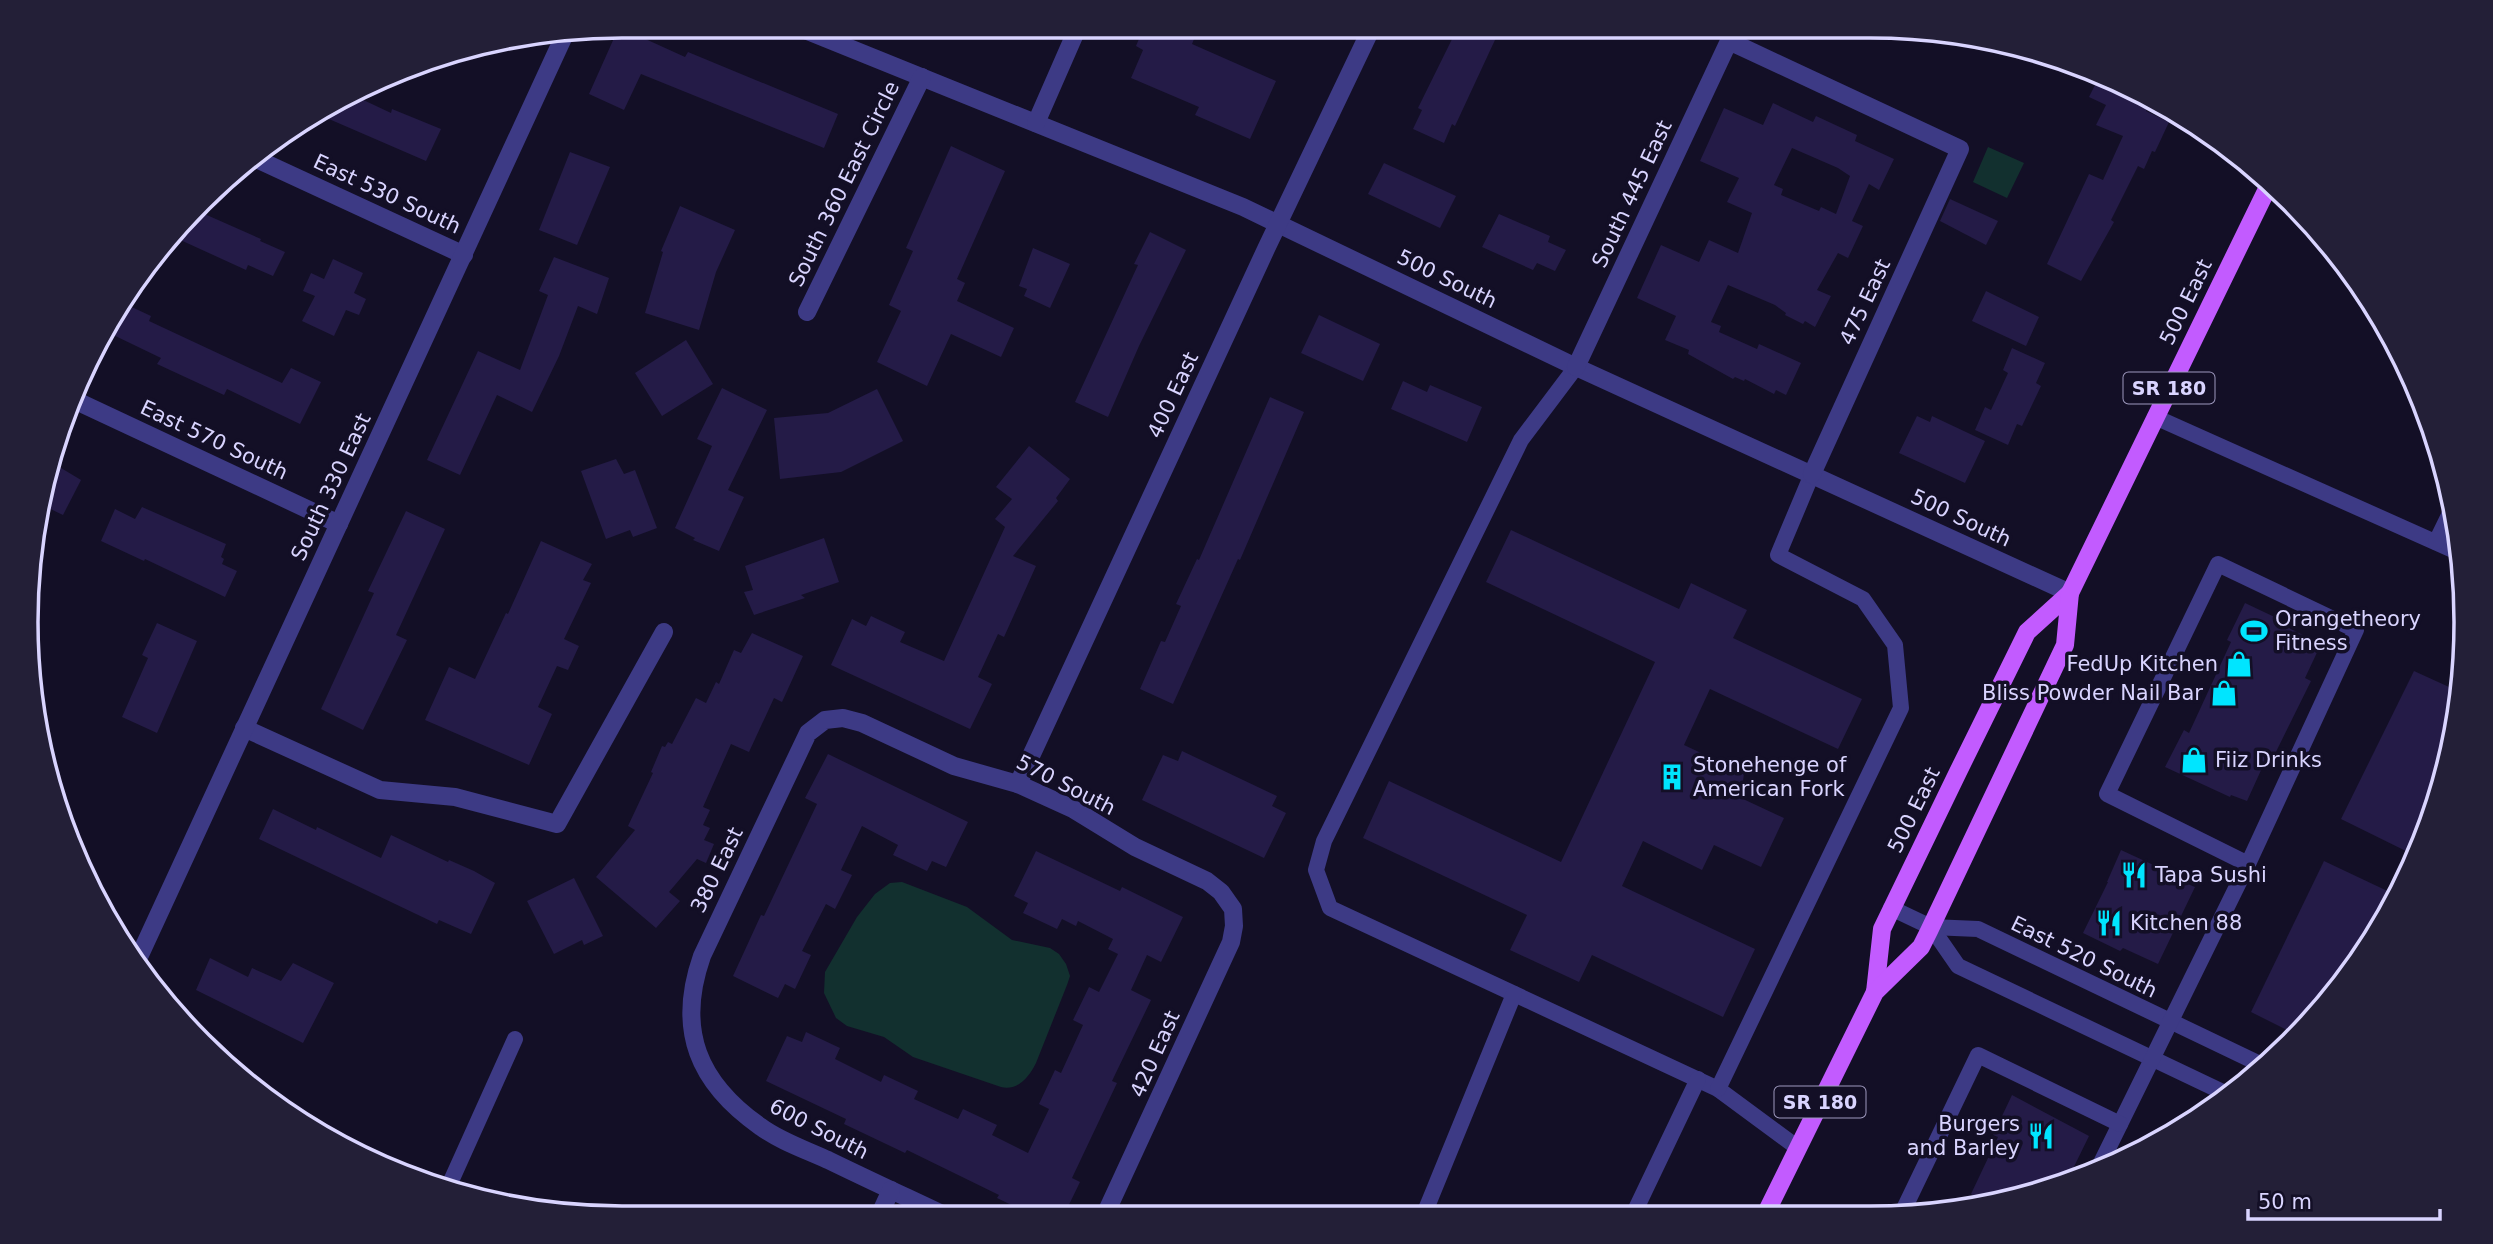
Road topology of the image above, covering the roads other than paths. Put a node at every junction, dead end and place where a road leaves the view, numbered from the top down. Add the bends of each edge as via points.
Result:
1 (825, 38) edge
2 (1074, 38) edge
3 (1367, 38) edge
4 (561, 42) edge
5 (922, 77) junction
6 (1036, 122) junction
7 (1960, 149) joint
8 (263, 162) edge
9 (2266, 192) edge
10 (1278, 224) junction
11 (464, 255) junction
12 (807, 312) dead end
13 (1576, 367) junction
14 (81, 403) edge
15 (2155, 417) junction
16 (1812, 474) junction
17 (2446, 522) edge
18 (339, 524) junction
19 (2436, 542) junction
20 (2450, 549) edge
21 (2070, 593) junction
22 (664, 632) dead end
23 (825, 720) joint
24 (244, 728) junction
25 (1018, 783) junction
26 (2248, 863) junction
27 (1891, 908) junction
28 (1233, 909) joint
29 (1931, 927) junction
30 (141, 952) edge
31 (1875, 992) junction
32 (1514, 994) junction
33 (2171, 1023) junction
34 (515, 1039) dead end
35 (698, 1053) joint
36 (2153, 1059) junction
37 (2255, 1062) edge
38 (1698, 1079) junction
39 (1718, 1089) junction
40 (2219, 1090) edge
41 (2120, 1124) junction
42 (1798, 1148) junction
43 (2104, 1156) edge
44 (451, 1180) edge
45 (891, 1190) junction
46 (1906, 1204) edge
47 (884, 1206) edge
48 (924, 1206) edge
49 (1109, 1206) edge
50 (1426, 1206) edge
51 (1637, 1206) edge
52 (1769, 1206) edge

1 - 5 street, 500 South
2 - 6 street
3 - 10 street, 400 East
4 - 11 street, South 330 East
5 - 6 street, 500 South
5 - 12 street, South 360 East Circle
6 - 10 street, 500 South
7 - 13 street, South 445 East via 1729,41
7 - 16 street, 475 East
8 - 11 street, East 530 South
9 - 15 main road, 500 East / SR 180
10 - 13 street, 500 South
10 - 25 street, 400 East
11 - 18 street, South 330 East
13 - 16 street, 500 South
13 - 32 lane via 1521,440 1324,841 1316,870 1330,908
14 - 18 street, East 570 South
15 - 19 lane
15 - 21 main road, 500 East / SR 180
16 - 21 street, 500 South
16 - 39 lane via 1777,555 1863,598 1895,646 1901,708
17 - 19 lane
18 - 24 street, South 330 East
19 - 20 lane
21 - 27 main road, 500 East / SR 180 via 2027,632
21 - 29 main road, 500 East / SR 180 via 2065,645
22 - 24 street via 557,824 455,797 380,790
23 - 25 street, 570 South via 862,723 954,765
23 - 35 street, 380 East via 808,733 702,956 690,1004
24 - 30 street, South 330 East
25 - 28 street, 570 South via 1207,881 1222,892
26 - 26 lane via 2356,630 2218,565 2107,794
26 - 33 lane
27 - 29 lane
27 - 31 main road, 500 East / SR 180 via 1882,929
28 - 49 street, 420 East via 1231,942
29 - 31 main road, 500 East / SR 180 via 1921,947
29 - 33 lane, East 520 South via 1978,929
29 - 36 lane via 1958,967
31 - 42 main road, 500 East / SR 180
32 - 38 lane
32 - 50 lane
33 - 36 lane
33 - 37 lane, East 520 South
34 - 44 lane
35 - 45 street, 600 South via 730,1103 763,1129
36 - 40 lane
36 - 41 lane
38 - 39 lane
38 - 51 lane
39 - 42 lane
41 - 43 lane
41 - 46 lane via 1978,1055
42 - 52 main road, 500 East / SR 180
45 - 47 street
45 - 48 street, 600 South

